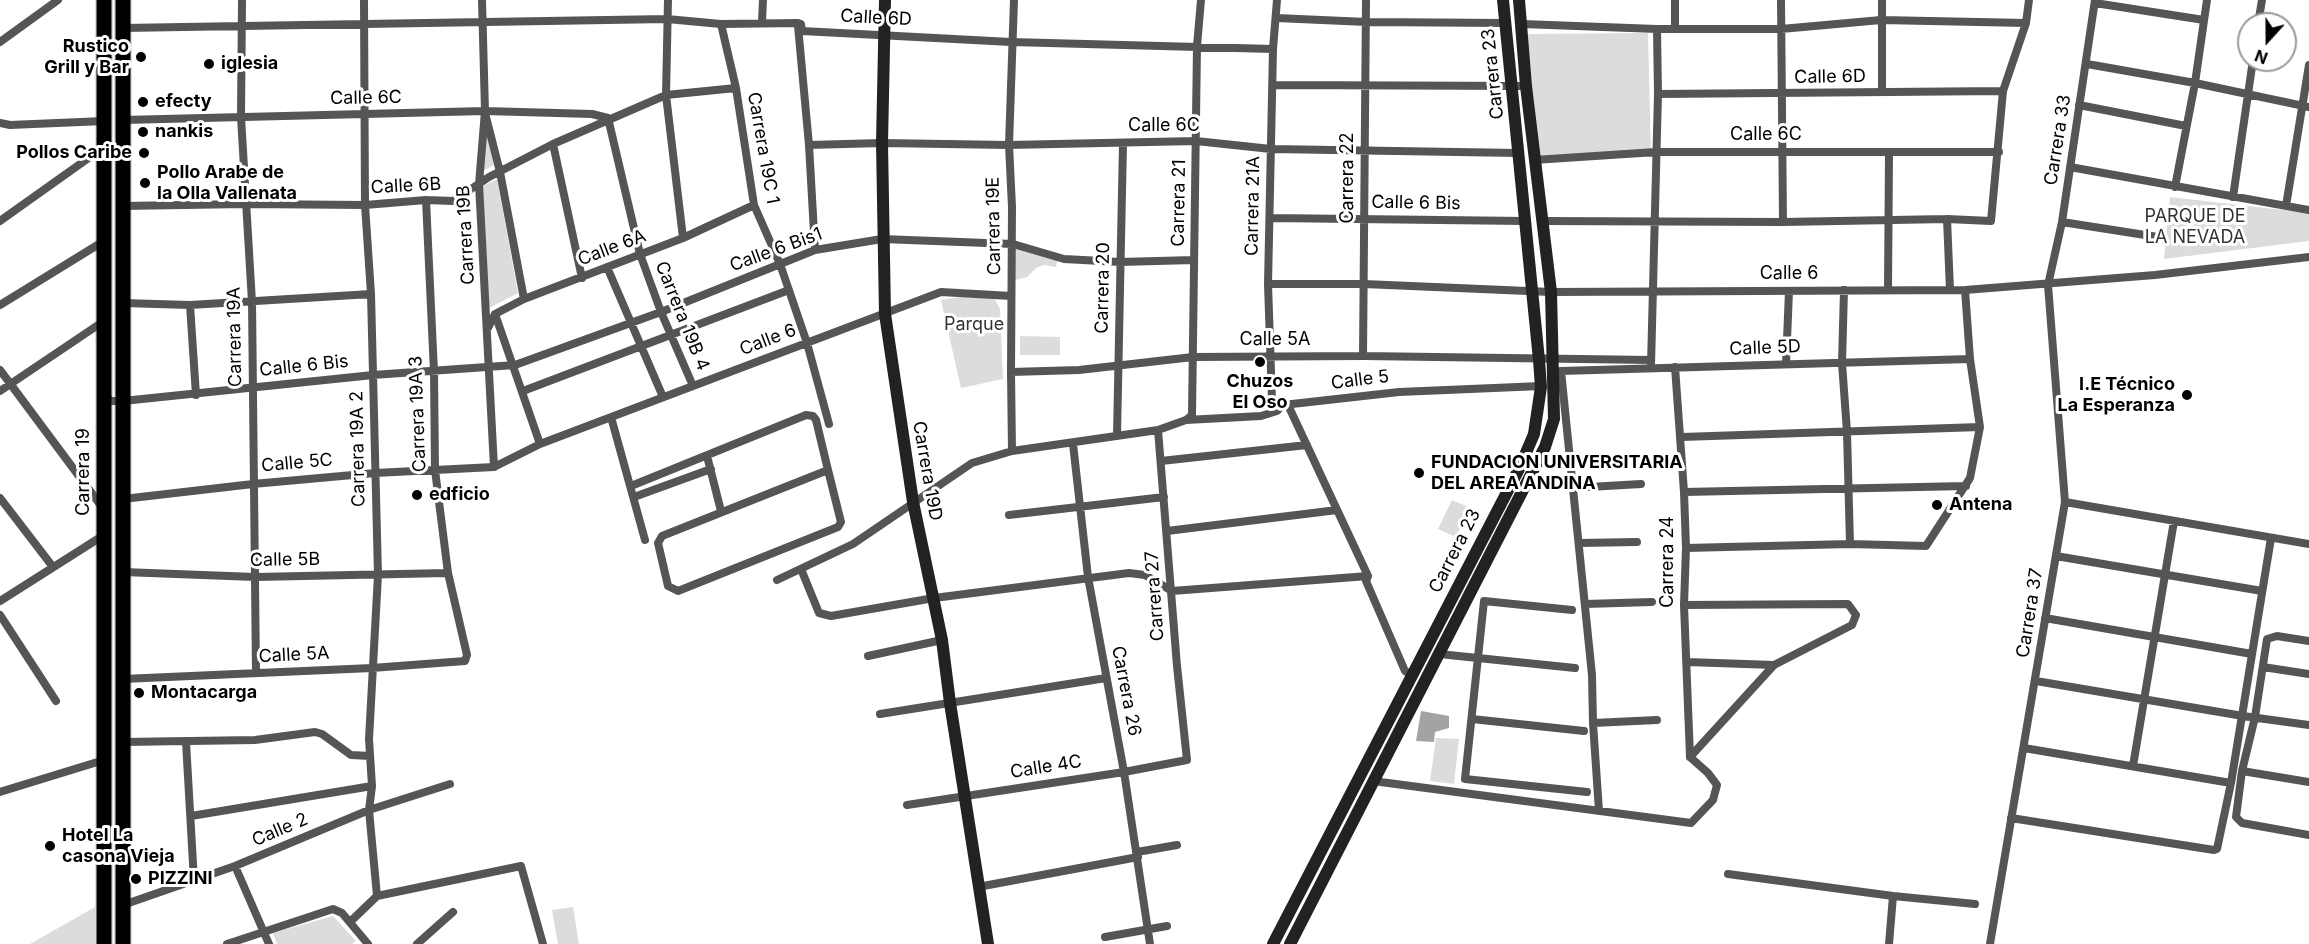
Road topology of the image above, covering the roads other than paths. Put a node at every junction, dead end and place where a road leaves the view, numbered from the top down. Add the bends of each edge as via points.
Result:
1 (58, 0) edge
2 (104, 0) edge
3 (123, 0) edge
4 (242, 0) edge
5 (364, 0) edge
6 (482, 0) edge
7 (669, 0) edge
8 (763, 0) edge
9 (885, 0) edge
10 (1014, 0) edge
11 (1201, 0) edge
12 (1277, 0) edge
13 (1366, 0) edge
14 (1503, 0) edge
15 (1520, 0) edge
16 (1675, 0) edge
17 (1781, 0) edge
18 (1882, 0) edge
19 (2029, 0) edge
20 (2207, 0) edge
21 (2095, 2) edge
22 (1276, 18) junction
23 (667, 19) junction
24 (1881, 20) junction
25 (2204, 20) junction
26 (762, 22) junction
27 (1367, 22) junction
28 (483, 23) junction
29 (798, 23) junction
30 (364, 24) junction
31 (721, 24) junction
32 (1505, 24) junction
33 (1522, 24) junction
34 (2026, 24) junction
35 (243, 26) junction
36 (123, 28) junction
37 (1657, 28) junction
38 (1676, 28) junction
39 (1781, 29) junction
40 (885, 35) junction
41 (0, 42) edge
42 (1011, 42) junction
43 (1197, 46) junction
44 (1273, 49) junction
45 (2087, 64) junction
46 (2309, 65) edge
47 (2251, 72) edge
48 (2195, 83) junction
49 (1273, 85) junction
50 (1364, 86) junction
51 (1526, 86) junction
52 (1512, 87) junction
53 (736, 88) junction
54 (2003, 91) junction
55 (1882, 92) junction
56 (1658, 94) junction
57 (1782, 94) junction
58 (666, 95) junction
59 (2248, 95) junction
60 (2079, 105) junction
61 (2306, 106) edge
62 (484, 111) junction
63 (364, 114) junction
64 (241, 117) junction
65 (608, 118) junction
66 (123, 120) junction
67 (104, 121) junction
68 (0, 123) edge
69 (2186, 126) junction
70 (1196, 141) junction
71 (1123, 142) junction
72 (882, 143) junction
73 (553, 144) junction
74 (809, 145) junction
75 (1009, 145) junction
76 (104, 147) junction
77 (1271, 149) junction
78 (1364, 151) junction
79 (1656, 152) junction
80 (1781, 152) junction
81 (1998, 152) junction
82 (1519, 153) junction
83 (1889, 153) junction
84 (1534, 160) junction
85 (2070, 167) junction
86 (500, 172) junction
87 (478, 184) junction
88 (2175, 187) junction
89 (2233, 197) junction
90 (426, 200) junction
91 (245, 204) junction
92 (365, 205) junction
93 (754, 205) junction
94 (123, 206) junction
95 (2286, 206) junction
96 (2309, 210) edge
97 (1, 218) edge
98 (1270, 218) junction
99 (1364, 218) junction
100 (1947, 219) junction
101 (1525, 221) junction
102 (1542, 221) junction
103 (1654, 222) junction
104 (1783, 222) junction
105 (1889, 222) junction
106 (2062, 222) junction
107 (2158, 237) dead end
108 (683, 238) junction
109 (882, 239) junction
110 (104, 241) junction
111 (1012, 244) junction
112 (815, 250) junction
113 (640, 254) junction
114 (2309, 257) edge
115 (1194, 260) junction
116 (1120, 262) junction
117 (780, 264) junction
118 (607, 267) junction
119 (582, 278) junction
120 (1268, 284) junction
121 (1364, 284) junction
122 (2048, 285) junction
123 (789, 290) junction
124 (1532, 290) junction
125 (1844, 290) junction
126 (1888, 290) junction
127 (1950, 290) junction
128 (1965, 290) junction
129 (1551, 291) junction
130 (1653, 291) junction
131 (1789, 291) junction
132 (371, 294) junction
133 (1011, 296) junction
134 (524, 300) junction
135 (252, 302) junction
136 (123, 303) junction
137 (0, 305) edge
138 (190, 305) junction
139 (661, 312) junction
140 (495, 314) junction
141 (885, 314) junction
142 (104, 321) junction
143 (632, 323) junction
144 (488, 328) junction
145 (671, 336) junction
146 (807, 343) junction
147 (642, 346) junction
148 (1270, 356) junction
149 (1363, 356) junction
150 (1193, 357) junction
151 (1970, 359) junction
152 (1539, 360) junction
153 (1553, 360) junction
154 (1842, 363) junction
155 (1651, 364) junction
156 (1786, 364) junction
157 (1118, 365) junction
158 (514, 366) junction
159 (1675, 367) junction
160 (490, 368) junction
161 (0, 370) edge
162 (434, 372) junction
163 (1011, 372) junction
164 (373, 375) junction
165 (10, 384) junction
166 (693, 386) junction
167 (1541, 386) junction
168 (252, 388) junction
169 (0, 391) edge
170 (104, 391) junction
171 (523, 391) junction
172 (196, 395) junction
173 (663, 397) junction
174 (123, 401) junction
175 (1286, 405) junction
176 (611, 417) junction
177 (1186, 420) junction
178 (829, 424) dead end
179 (1980, 428) junction
180 (1158, 430) junction
181 (1550, 432) junction
182 (1847, 432) junction
183 (1117, 435) junction
184 (1566, 435) junction
185 (123, 436) junction
186 (1682, 437) junction
187 (103, 438) junction
188 (540, 444) junction
189 (1073, 444) junction
190 (1307, 446) junction
191 (1012, 451) junction
192 (707, 456) junction
193 (1161, 461) junction
194 (494, 467) junction
195 (711, 469) junction
196 (435, 470) junction
197 (828, 470) junction
198 (375, 473) junction
199 (254, 484) junction
200 (1641, 484) dead end
201 (631, 486) junction
202 (1966, 486) junction
203 (1572, 488) junction
204 (1849, 489) junction
205 (1684, 492) junction
206 (634, 497) junction
207 (1164, 497) junction
208 (0, 498) edge
209 (123, 499) junction
210 (913, 502) junction
211 (2065, 502) junction
212 (1082, 507) junction
213 (104, 510) junction
214 (1337, 510) junction
215 (722, 512) junction
216 (1009, 514) dead end
217 (2174, 521) junction
218 (1167, 531) junction
219 (104, 534) junction
220 (2271, 538) junction
221 (645, 540) dead end
222 (1637, 542) dead end
223 (1579, 543) junction
224 (1850, 544) junction
225 (2309, 544) edge
226 (1686, 548) junction
227 (2056, 555) junction
228 (53, 567) junction
229 (801, 568) junction
230 (123, 572) junction
231 (448, 573) junction
232 (2165, 574) junction
233 (378, 575) junction
234 (1368, 576) junction
235 (255, 577) junction
236 (1089, 577) junction
237 (777, 580) dead end
238 (1172, 591) junction
239 (2262, 591) junction
240 (934, 598) junction
241 (0, 601) edge
242 (1652, 602) dead end
243 (1585, 604) junction
244 (1684, 605) junction
245 (1445, 610) junction
246 (1572, 610) dead end
247 (0, 615) edge
248 (1458, 617) junction
249 (2045, 618) junction
250 (2154, 637) junction
251 (942, 640) junction
252 (2309, 641) edge
253 (1439, 654) junction
254 (2252, 654) junction
255 (868, 656) dead end
256 (1478, 658) junction
257 (465, 661) joint
258 (1687, 662) junction
259 (1774, 665) junction
260 (2263, 667) junction
261 (372, 668) junction
262 (1575, 668) dead end
263 (256, 673) junction
264 (2309, 674) edge
265 (1412, 675) junction
266 (1106, 678) junction
267 (123, 679) junction
268 (2036, 681) junction
269 (2144, 699) junction
270 (56, 701) dead end
271 (950, 703) junction
272 (880, 714) dead end
273 (2243, 716) junction
274 (2255, 717) junction
275 (1472, 719) junction
276 (1657, 720) dead end
277 (1593, 723) junction
278 (2309, 725) edge
279 (1584, 731) dead end
280 (123, 742) junction
281 (186, 742) junction
282 (2024, 748) junction
283 (370, 756) junction
284 (1690, 757) junction
285 (1187, 758) joint
286 (104, 760) junction
287 (2133, 766) junction
288 (2242, 771) junction
289 (1124, 772) junction
290 (1374, 781) junction
291 (2309, 782) edge
292 (2232, 783) junction
293 (450, 784) dead end
294 (372, 786) junction
295 (0, 792) edge
296 (1587, 792) dead end
297 (965, 796) junction
298 (907, 805) dead end
299 (369, 810) junction
300 (1599, 811) junction
301 (191, 816) junction
302 (2011, 818) junction
303 (2309, 835) edge
304 (1177, 845) dead end
305 (1137, 855) junction
306 (235, 866) junction
307 (1728, 874) dead end
308 (194, 881) junction
309 (978, 887) junction
310 (377, 896) junction
311 (1893, 896) junction
312 (1975, 904) dead end
313 (123, 905) junction
314 (453, 912) dead end
315 (350, 922) junction
316 (1167, 926) dead end
317 (1149, 931) junction
318 (263, 932) junction
319 (1105, 937) dead end
320 (104, 944) edge
321 (123, 944) edge
322 (227, 944) edge
323 (269, 944) edge
324 (368, 944) edge
325 (417, 944) edge
326 (543, 944) edge
327 (988, 944) edge
328 (1150, 944) edge
329 (1273, 944) edge
330 (1290, 944) edge
331 (1889, 944) edge
332 (1990, 944) edge

1 - 41 street
2 - 67 highway, Carrera 19
3 - 36 highway
4 - 35 street, Carrera 19A
5 - 30 street, Carrera 19A 2
6 - 28 street, Carrera 19B
7 - 23 street
8 - 26 street
9 - 40 main road, Carrera 19D
10 - 42 street, Carrera 19E
11 - 43 street, Carrera 21
12 - 22 street, Carrera 21A
13 - 27 street, Carrera 22
14 - 32 main road, Carrera 23
15 - 33 main road, Carrera 23
16 - 38 street
17 - 39 street
18 - 24 street
19 - 34 street
20 - 25 street
21 - 25 street
21 - 45 street, Carrera 33
22 - 27 street
22 - 44 street, Carrera 21A
23 - 28 street, Calle 6D
23 - 31 street, Calle 6D
23 - 58 street
24 - 34 street
24 - 39 street
24 - 55 street
25 - 48 street
26 - 29 street, Calle 6D
26 - 31 street, Calle 6D
27 - 32 street
27 - 50 street, Carrera 22
28 - 30 street, Calle 6D
28 - 62 street, Carrera 19B
29 - 40 street, Calle 6D via 802,31
29 - 74 street
30 - 35 street, Calle 6D
30 - 63 street, Carrera 19A 2
31 - 53 street, Carrera 19C 1
32 - 52 main road, Carrera 23
33 - 37 street
33 - 51 main road, Carrera 23
34 - 54 street
35 - 36 street, Calle 6D
35 - 64 street, Carrera 19A
36 - 66 highway
37 - 38 street
37 - 56 street
38 - 39 street
39 - 57 street
40 - 42 street, Calle 6D
40 - 72 main road, Carrera 19D
42 - 43 street, Calle 6D
42 - 75 street, Carrera 19E
43 - 44 street, Calle 6D
43 - 70 street, Carrera 21
44 - 49 street, Carrera 21A
45 - 48 street
45 - 60 street, Carrera 33
46 - 61 street
47 - 59 street
48 - 59 street
48 - 69 street
49 - 50 street
49 - 77 street, Carrera 21A
50 - 52 street
50 - 78 street, Carrera 22
51 - 52 street
51 - 84 main road, Carrera 23
52 - 82 main road, Carrera 23
53 - 58 street
53 - 93 street, Carrera 19C 1
54 - 55 street, Calle 6D
54 - 81 street
55 - 57 street, Calle 6D
56 - 57 street, Calle 6D
56 - 79 street
57 - 80 street
58 - 65 street, Calle 6B
58 - 108 street
59 - 61 street
59 - 89 street
60 - 69 street
60 - 85 street, Carrera 33
61 - 95 street
62 - 63 street, Calle 6C
62 - 65 street, Calle 6C via 592,114
62 - 86 street
62 - 87 street, Carrera 19B
63 - 64 street, Calle 6C
63 - 92 street, Carrera 19A 2
64 - 66 street, Calle 6C
64 - 91 street, Carrera 19A
65 - 73 street, Calle 6B
65 - 113 street, Carrera 19B 4
66 - 94 highway
67 - 68 street
67 - 76 highway, Carrera 19
69 - 88 street
70 - 71 street, Calle 6C
70 - 77 street, Calle 6C
70 - 115 street, Carrera 21
71 - 75 street, Calle 6C
71 - 116 street, Carrera 20
72 - 74 street, Calle 6C
72 - 75 street, Calle 6C
72 - 109 main road, Carrera 19D
73 - 86 street, Calle 6B
73 - 119 street
74 - 112 street
75 - 111 street, Carrera 19E
76 - 97 street
76 - 110 highway, Carrera 19
77 - 78 street, Calle 6C
77 - 98 street, Carrera 21A
78 - 82 street, Calle 6C
78 - 99 street, Carrera 22
79 - 80 street, Calle 6C
79 - 84 street, Calle 6C
79 - 103 street
80 - 83 street, Calle 6C
80 - 104 street
81 - 83 street, Calle 6C
81 - 100 street via 1991,221
82 - 101 main road, Carrera 23
83 - 105 street
84 - 102 main road, Carrera 23
85 - 88 street
85 - 106 street, Carrera 33
86 - 87 street, Calle 6B
86 - 134 street
87 - 90 street, Calle 6B via 453,201
87 - 144 street, Carrera 19B
88 - 89 street
89 - 95 street
90 - 92 street, Calle 6B
90 - 162 street, Carrera 19A 3
91 - 92 street, Calle 6B
91 - 94 street, Calle 6B
91 - 135 street, Carrera 19A
92 - 132 street, Carrera 19A 2
93 - 108 street, Calle 6A
93 - 117 street, Carrera 19C 1
94 - 136 highway
95 - 96 street
98 - 99 street, Calle 6 Bis
98 - 120 street, Carrera 21A
99 - 101 street, Calle 6 Bis
99 - 121 street, Carrera 22
100 - 105 street
100 - 127 street
101 - 124 main road, Carrera 23
102 - 103 street
102 - 129 main road, Carrera 23
103 - 104 street
103 - 130 street
104 - 105 street
105 - 126 street
106 - 107 street
106 - 122 street, Carrera 33
108 - 113 street, Calle 6A
109 - 111 street, Calle 6 Bis1
109 - 112 street, Calle 6 Bis1
109 - 141 main road, Carrera 19D
110 - 137 street
110 - 142 highway, Carrera 19
111 - 116 street, Calle 6 Bis1 via 1064,259
111 - 133 street, Carrera 19E
112 - 117 street, Calle 6 Bis1
113 - 118 street, Calle 6A
113 - 139 street, Carrera 19B 4
114 - 122 street, Calle 6
115 - 116 street, Calle 6 Bis1
115 - 150 street, Carrera 21
116 - 157 street, Carrera 20
117 - 123 street, Carrera 19C 1
117 - 139 street, Calle 6 Bis1
118 - 119 street, Calle 6A
118 - 143 street
119 - 134 street, Calle 6A
120 - 121 street, Calle 6
120 - 148 street, Carrera 21A
121 - 124 street, Calle 6
121 - 149 street, Carrera 22
122 - 128 street, Calle 6
122 - 211 street, Carrera 37
123 - 145 street
123 - 146 street, Carrera 19C 1
124 - 129 street, Calle 6
124 - 152 main road, Carrera 23
125 - 126 street, Calle 6
125 - 131 street, Calle 6
125 - 154 street
126 - 127 street, Calle 6
127 - 128 street, Calle 6
128 - 151 street
129 - 130 street, Calle 6
129 - 153 main road, Carrera 23
130 - 131 street, Calle 6
130 - 155 street
131 - 156 street
132 - 135 street
132 - 164 street, Carrera 19A 2
133 - 141 street, Calle 6 via 941,292
133 - 163 street, Carrera 19E
134 - 140 street, Calle 6A
135 - 138 street
135 - 168 street, Carrera 19A
136 - 138 street
136 - 174 highway
138 - 172 street
139 - 143 street, Calle 6 Bis1
139 - 145 street, Carrera 19B 4
140 - 144 street
140 - 158 street
141 - 146 street, Calle 6
141 - 210 main road, Carrera 19D
142 - 165 street
142 - 170 highway, Carrera 19
143 - 147 street
143 - 158 street, Calle 6 Bis1
144 - 160 street, Carrera 19B
145 - 147 street
145 - 166 street, Carrera 19B 4
146 - 166 street, Calle 6
146 - 178 street, Carrera 19C 1
147 - 171 street
147 - 173 street
148 - 149 street, Calle 5A
148 - 150 street, Calle 5A
148 - 175 street, Carrera 21A via 1272,401
149 - 152 street, Calle 5A
150 - 157 street, Calle 5A
150 - 177 street, Carrera 21 via 1193,406 1192,415
151 - 154 street, Calle 5D
151 - 179 street
152 - 153 street, Calle 5A
152 - 167 main road, Carrera 23
153 - 155 street, Calle 5A
153 - 181 main road, Carrera 23 via 1554,419
154 - 156 street, Calle 5D
154 - 182 street
155 - 159 street, Calle 5D
155 - 184 street, Calle 5D via 1561,371
156 - 159 street, Calle 5D
157 - 163 street, Calle 5A
157 - 183 street, Carrera 20
158 - 160 street, Calle 6 Bis1
158 - 171 street
159 - 186 street, Carrera 24
160 - 162 street, Calle 6 Bis
160 - 194 street, Carrera 19B
161 - 165 street
162 - 164 street, Calle 6 Bis
162 - 196 street, Carrera 19A 3
163 - 191 street, Carrera 19E
164 - 168 street, Calle 6 Bis
164 - 198 street, Carrera 19A 2
165 - 169 street
165 - 213 street
166 - 173 street, Calle 6
167 - 175 street, Calle 5 via 1399,392
167 - 245 main road, Carrera 23 via 1534,434
168 - 172 street, Calle 6 Bis
168 - 199 street, Carrera 19A
170 - 174 street via 110,401
170 - 187 highway, Carrera 19
171 - 188 street
172 - 174 street, Calle 6 Bis
173 - 176 street, Calle 6
174 - 185 highway
175 - 177 street, Calle 5 via 1261,416
175 - 190 street, Carrera 21A
176 - 188 street, Calle 6
176 - 201 street
177 - 180 street, Calle 5
179 - 182 street
179 - 202 street
180 - 183 street, Calle 5
180 - 193 street, Carrera 27
181 - 184 street
181 - 248 main road, Carrera 23
182 - 186 street
182 - 204 street
183 - 189 street, Calle 5
184 - 203 street
185 - 187 street via 108,427
185 - 209 highway
186 - 205 street, Carrera 24
187 - 213 highway, Carrera 19
188 - 194 street, Calle 5C
189 - 191 street, Calle 5
189 - 212 street, Carrera 26
190 - 193 street
190 - 214 street, Carrera 21A
191 - 210 street, Calle 5 via 972,463
192 - 195 street
192 - 197 street via 808,414 816,420
192 - 201 street
193 - 207 street, Carrera 27
194 - 196 street, Calle 5C
195 - 206 street
195 - 215 street
196 - 198 street, Calle 5C
196 - 231 street, Carrera 19A 3
197 - 215 street
197 - 215 street via 841,522 836,529 680,591 673,590 668,585 660,538
198 - 199 street, Calle 5C
198 - 233 street, Carrera 19A 2
199 - 209 street, Calle 5C
199 - 235 street, Carrera 19A
200 - 203 street
201 - 206 street
202 - 204 street
202 - 224 street via 1926,546
203 - 223 street
204 - 205 street
204 - 224 street
205 - 226 street, Carrera 24
206 - 221 street
207 - 212 street
207 - 218 street, Carrera 27
208 - 228 street
209 - 230 highway
210 - 229 street, Calle 5 via 853,544
210 - 240 main road, Carrera 19D
211 - 217 street
211 - 227 street, Carrera 37
212 - 216 street
212 - 236 street, Carrera 26
213 - 219 highway, Carrera 19
214 - 218 street
214 - 234 street, Carrera 21A
217 - 220 street
217 - 232 street
218 - 238 street, Carrera 27
219 - 228 street
219 - 286 highway, Carrera 19
220 - 225 street
220 - 239 street
222 - 223 street
223 - 243 street
224 - 226 street
226 - 244 street, Carrera 24
227 - 232 street
227 - 249 street, Carrera 37
228 - 241 street
229 - 237 street, Calle 5
229 - 240 street via 819,613 831,616
230 - 235 street, Calle 5B
230 - 267 highway
231 - 233 street, Calle 5B
231 - 257 street, Carrera 19A 3
232 - 239 street
232 - 250 street
233 - 235 street, Calle 5B
233 - 261 street, Carrera 19A 2
234 - 238 street
234 - 265 street, Carrera 21A via 1366,580 1405,671
235 - 263 street, Carrera 19A
236 - 238 street via 1145,575
236 - 240 street
236 - 266 street, Carrera 26
238 - 285 street, Carrera 27
239 - 254 street
240 - 251 main road, Carrera 19D
242 - 243 street
243 - 277 street
244 - 258 street, Carrera 24
244 - 259 street via 1848,604 1856,615 1852,625
245 - 248 main road
245 - 265 main road, Carrera 23
246 - 256 street via 1484,601
247 - 270 street
248 - 253 main road, Carrera 23
249 - 250 street
249 - 268 street, Carrera 37
250 - 254 street
250 - 269 street
251 - 255 street
251 - 271 main road, Carrera 19D
252 - 260 street via 2277,636 2267,639
253 - 256 street
253 - 290 main road, Carrera 23
254 - 273 street
256 - 262 street
256 - 275 street
257 - 261 street, Calle 5A
258 - 259 street
258 - 284 street, Carrera 24
259 - 284 street
260 - 264 street
260 - 274 street
261 - 263 street, Calle 5A
261 - 283 street, Carrera 19A 2
263 - 267 street, Calle 5A
265 - 329 main road, Carrera 23
266 - 271 street
266 - 289 street, Carrera 26
267 - 280 highway
268 - 269 street
268 - 282 street, Carrera 37
269 - 273 street
269 - 287 street
271 - 272 street
271 - 297 main road, Carrera 19D
273 - 274 street
273 - 292 street
274 - 278 street
274 - 288 street
275 - 279 street
275 - 296 street via 1466,779
276 - 277 street
277 - 300 street
280 - 281 street
280 - 313 highway
281 - 283 street via 255,740 315,732 351,755
281 - 301 street
282 - 287 street
282 - 302 street, Carrera 37
283 - 294 street, Carrera 19A 2
284 - 300 street via 1717,785 1713,800 1691,823
285 - 289 street, Calle 4C
286 - 295 street
286 - 320 highway, Carrera 19
287 - 292 street
288 - 291 street
288 - 303 street via 2236,817 2242,823
289 - 297 street, Calle 4C
289 - 305 street, Carrera 26
290 - 300 street
290 - 330 main road, Carrera 23
292 - 302 street via 2220,843 2214,850
293 - 299 street, Calle 2
294 - 299 street, Carrera 19A 2
294 - 301 street
297 - 298 street, Calle 4C
297 - 309 main road, Carrera 19D
299 - 306 street, Calle 2
299 - 310 street, Carrera 19A 2
301 - 308 street
302 - 332 street, Carrera 37
304 - 305 street
305 - 309 street
305 - 317 street, Carrera 26
306 - 308 street, Calle 2
306 - 318 street
307 - 311 street
308 - 313 street, Calle 2
309 - 327 main road, Carrera 19D
310 - 315 street
310 - 326 street via 521,866
311 - 312 street
311 - 331 street
313 - 321 highway
314 - 325 street
315 - 318 street via 333,909
315 - 324 street
316 - 317 street
317 - 319 street
317 - 328 street, Carrera 26
318 - 322 street
318 - 323 street

